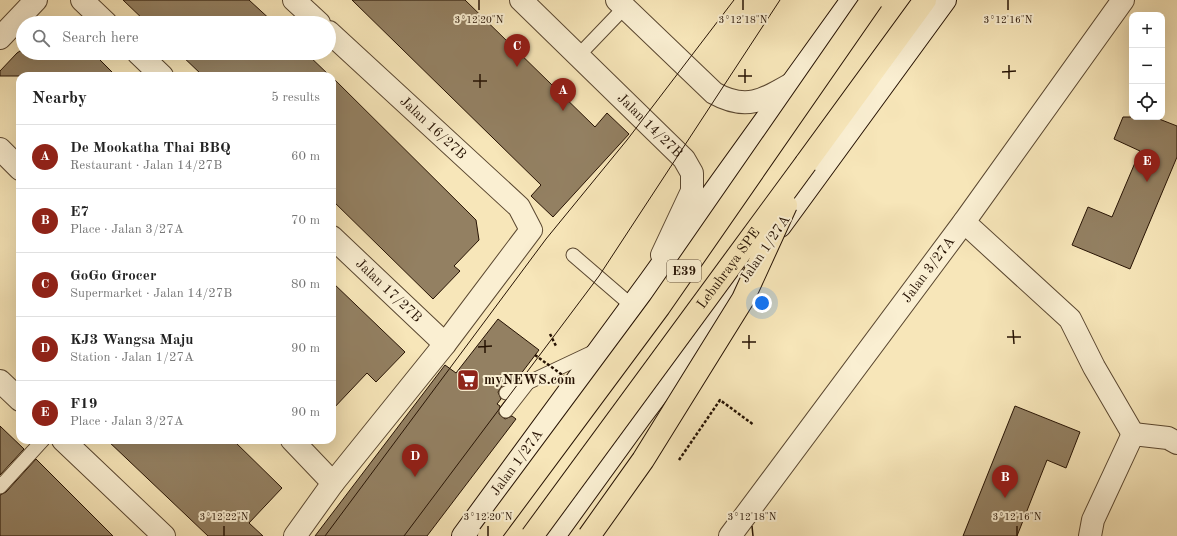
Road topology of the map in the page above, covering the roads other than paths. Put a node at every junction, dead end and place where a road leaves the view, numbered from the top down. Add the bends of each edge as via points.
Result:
1 (36, 0) edge
2 (82, 0) edge
3 (294, 0) edge
4 (521, 0) edge
5 (852, 0) edge
6 (872, 0) edge
7 (925, 0) edge
8 (945, 0) edge
9 (1123, 0) edge
10 (621, 4) edge
11 (21, 16) edge
12 (99, 16) edge
13 (311, 16) edge
14 (16, 21) edge
15 (0, 38) edge
16 (336, 38) edge
17 (578, 56) junction
18 (145, 60) edge
19 (158, 72) edge
20 (793, 83) junction
21 (0, 149) edge
22 (806, 163) junction
23 (16, 165) edge
24 (964, 222) junction
25 (336, 241) edge
26 (573, 255) dead end
27 (650, 281) junction
28 (631, 305) junction
29 (445, 344) junction
30 (600, 349) junction
31 (0, 381) edge
32 (528, 383) junction
33 (506, 393) dead end
34 (16, 396) edge
35 (506, 411) dead end
36 (1133, 434) junction
37 (1177, 443) edge
38 (39, 444) edge
39 (67, 444) edge
40 (296, 444) edge
41 (333, 483) junction
42 (0, 487) edge
43 (164, 536) edge
44 (295, 536) edge
45 (463, 536) edge
46 (489, 536) edge
47 (532, 536) edge
48 (554, 536) edge
49 (589, 536) edge
50 (730, 536) edge
51 (1090, 536) edge

1 - 11 street
2 - 12 street
3 - 13 street
4 - 17 street, Jalan 14/27B
5 - 20 street, Jalan 1/27A
6 - 46 highway, E39, bridge via 659,307
7 - 22 highway, Lebuhraya SPE / E39
8 - 48 street, Jalan 1/27A via 763,249 744,281 640,417
9 - 24 street, Jalan 3/27A
10 - 17 lane
10 - 20 street via 714,93 727,100 754,102 768,98
14 - 15 street
16 - 29 street, Jalan 16/27B via 519,207 531,230
17 - 27 street, Jalan 14/27B via 684,159 692,173 692,191
18 - 19 street
20 - 27 street, Jalan 1/27A
21 - 23 street
22 - 47 highway, Lebuhraya SPE / E39, bridge
22 - 49 highway, bridge via 743,299 643,460
24 - 36 street via 1070,319 1094,367
24 - 50 street, Jalan 3/27A
25 - 29 street, Jalan 17/27B
26 - 28 lane
27 - 28 street, Jalan 1/27A
28 - 30 street, Jalan 1/27A
29 - 41 street
30 - 32 lane
30 - 45 street, Jalan 1/27A
31 - 34 street
32 - 33 lane
32 - 35 lane
36 - 37 street via 1168,438
36 - 51 street via 1093,520
38 - 42 lane
39 - 43 street
40 - 41 street
41 - 44 street

